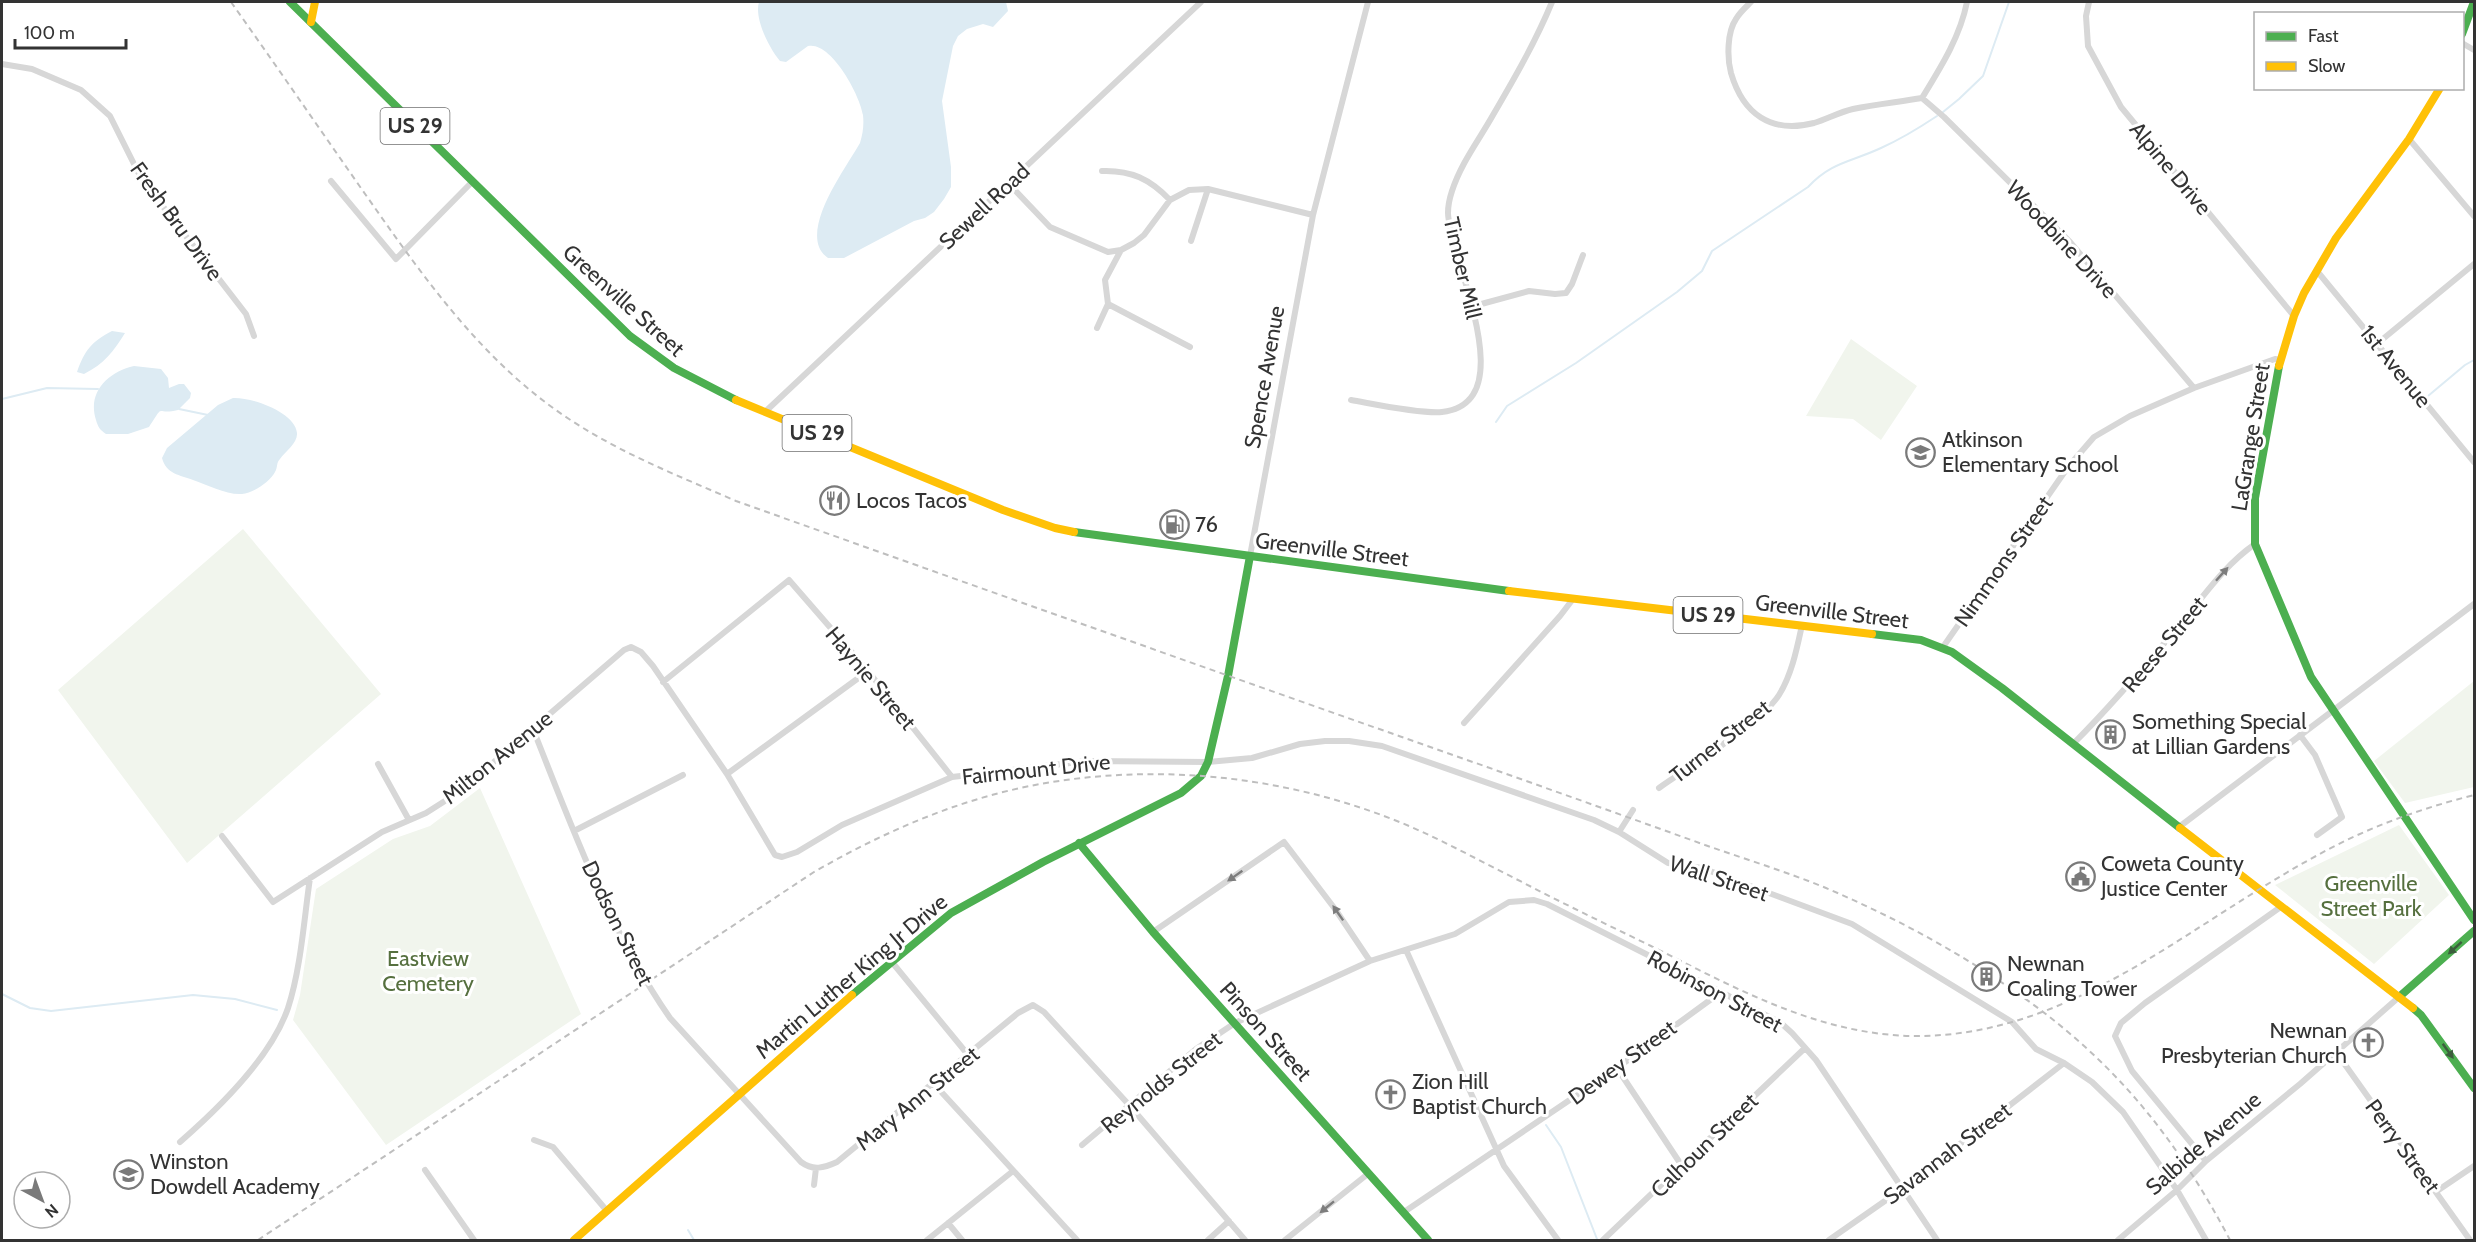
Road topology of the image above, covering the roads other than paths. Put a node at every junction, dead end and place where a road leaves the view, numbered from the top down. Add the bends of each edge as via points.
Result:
1 (290, 2) edge
2 (315, 2) edge
3 (1201, 2) edge
4 (1368, 2) edge
5 (1552, 2) edge
6 (1751, 2) edge
7 (1967, 2) edge
8 (2090, 2) edge
9 (2474, 2) edge
10 (310, 22) junction
11 (2464, 31) edge
12 (2, 64) edge
13 (2439, 90) edge
14 (1922, 98) junction
15 (2409, 140) junction
16 (1102, 171) dead end
17 (332, 181) dead end
18 (471, 182) junction
19 (1008, 183) junction
20 (1208, 189) junction
21 (1170, 200) junction
22 (1313, 215) junction
23 (2475, 216) edge
24 (1191, 241) dead end
25 (1121, 249) junction
26 (1583, 255) dead end
27 (2475, 264) edge
28 (2317, 271) junction
29 (1108, 304) junction
30 (1473, 306) junction
31 (2294, 316) junction
32 (1097, 328) dead end
33 (254, 336) dead end
34 (2378, 343) junction
35 (1190, 346) dead end
36 (2280, 360) junction
37 (2194, 388) junction
38 (1351, 400) dead end
39 (766, 411) junction
40 (2474, 459) edge
41 (2255, 544) junction
42 (1250, 556) junction
43 (1573, 599) junction
44 (2475, 604) edge
45 (1802, 625) junction
46 (1943, 647) junction
47 (868, 671) junction
48 (663, 682) junction
49 (2332, 710) junction
50 (1464, 723) dead end
51 (533, 729) junction
52 (2300, 735) junction
53 (2073, 744) junction
54 (1208, 762) junction
55 (378, 764) dead end
56 (727, 774) junction
57 (683, 775) dead end
58 (952, 777) junction
59 (1659, 788) dead end
60 (1633, 810) dead end
61 (409, 820) junction
62 (2179, 827) junction
63 (574, 831) junction
64 (1619, 832) junction
65 (2317, 835) dead end
66 (222, 836) dead end
67 (1079, 843) junction
68 (310, 878) junction
69 (2282, 906) junction
70 (2475, 920) edge
71 (2475, 931) edge
72 (1153, 932) junction
73 (1406, 950) junction
74 (891, 961) junction
75 (1370, 961) junction
76 (2410, 988) junction
77 (1720, 992) junction
78 (2399, 997) junction
79 (2421, 1015) junction
80 (1235, 1023) junction
81 (1805, 1048) junction
82 (2336, 1052) junction
83 (969, 1056) junction
84 (2064, 1063) junction
85 (1617, 1068) junction
86 (934, 1084) junction
87 (2475, 1088) edge
88 (739, 1095) junction
89 (1130, 1106) junction
90 (534, 1140) dead end
91 (180, 1142) dead end
92 (1082, 1145) dead end
93 (1497, 1149) junction
94 (2204, 1163) junction
95 (1682, 1166) junction
96 (2475, 1166) edge
97 (816, 1168) junction
98 (425, 1170) dead end
99 (1013, 1171) junction
100 (1369, 1173) junction
101 (814, 1185) dead end
102 (1902, 1189) junction
103 (2177, 1191) junction
104 (2437, 1191) junction
105 (607, 1211) junction
106 (1404, 1212) junction
107 (1229, 1221) junction
108 (948, 1223) junction
109 (1934, 1239) edge
110 (474, 1240) edge
111 (574, 1240) edge
112 (927, 1240) edge
113 (962, 1240) edge
114 (1077, 1240) edge
115 (1208, 1240) edge
116 (1245, 1240) edge
117 (1285, 1240) edge
118 (1428, 1240) edge
119 (1558, 1240) edge
120 (1603, 1240) edge
121 (1829, 1240) edge
122 (2118, 1240) edge
123 (2206, 1240) edge
124 (2470, 1240) edge

1 - 10 main road, US 29
2 - 10 main road
3 - 19 street, Sewell Road
4 - 22 street, Spence Avenue
5 - 30 street, Timber Mill via 1452,191 1448,213
6 - 14 street via 1735,20 1729,47 1731,71 1742,99 1766,122 1792,127 1852,109
7 - 14 street via 1947,57
8 - 31 street, Alpine Drive via 2086,16 2088,46 2121,107
9 - 11 main road
10 - 18 main road, Greenville Street / US 29
12 - 33 street, Fresh Bru Drive via 32,69 81,90 110,116 141,178 246,314
13 - 15 main road, LaGrange Street
14 - 37 street, Woodbine Drive via 2070,242
15 - 23 street
15 - 28 main road, LaGrange Street via 2336,238
16 - 21 street via 1142,176
17 - 18 street via 396,259
18 - 39 main road, Greenville Street / US 29 via 651,354 685,375
19 - 25 street via 1050,227 1108,252
19 - 39 street, Sewell Road
20 - 21 street via 1189,190
20 - 22 street
20 - 24 street
21 - 25 street via 1144,235
22 - 42 street, Spence Avenue
25 - 29 street via 1105,280
26 - 30 street via 1566,292 1529,291
27 - 34 street
28 - 31 main road, LaGrange Street
28 - 34 street, 1st Avenue
29 - 32 street
29 - 35 street
30 - 38 street, Timber Mill via 1480,348 1479,375 1473,393 1460,408 1440,412
31 - 36 main road, LaGrange Street
34 - 40 street, 1st Avenue
36 - 37 street, Nimmons Street
36 - 41 main road, LaGrange Street via 2255,498
37 - 46 street, Nimmons Street via 2130,416 2094,437 2068,467
39 - 42 main road, Greenville Street / US 29 via 1055,528 1148,545
41 - 49 main road, LaGrange Street via 2311,677
53 -> 41 street, Reese Street via 2112,706 2242,552
42 - 43 main road, Greenville Street / US 29
42 - 54 main road, Spence Avenue
43 - 45 main road, Greenville Street / US 29
43 - 50 street
44 - 49 street
45 - 46 main road, Greenville Street / US 29 via 1921,640
45 - 59 street, Turner Street via 1797,651 1779,696 1752,722
46 - 53 main road, Greenville Street / US 29
47 - 48 street, Haynie Street via 789,580
47 - 56 street
47 - 58 street, Haynie Street
48 - 51 street, Milton Avenue via 641,652 631,647
48 - 56 street
49 - 52 street
49 - 70 main road, LaGrange Street
51 - 61 street, Milton Avenue via 459,792
51 - 63 street, Dodson Street
52 - 62 street
52 - 65 street via 2314,755 2342,817
53 - 62 main road, Greenville Street / US 29
54 - 58 street, Fairmount Drive via 1087,761
54 - 64 street, Wall Street via 1252,758 1300,744 1364,743 1404,752
54 - 67 main road, Martin Luther King Jr Drive via 1201,776 1180,793
55 - 61 street
56 - 58 street, Fairmount Drive via 775,855 782,857 842,825
57 - 63 street
60 - 64 street
61 - 68 street, Milton Avenue via 382,832
62 - 69 main road, Greenville Street / US 29
63 - 88 street, Dodson Street via 611,915 656,998
64 - 84 street, Wall Street via 1668,863 1702,868 1852,924 2012,1022 2036,1049
66 - 68 street, Milton Avenue via 273,902
67 - 72 main road, Pinson Street
67 - 74 main road, Martin Luther King Jr Drive via 951,913
68 - 91 street via 294,986 284,1018 231,1095
69 - 78 main road, Greenville Street / US 29
69 - 94 street via 2145,1003 2121,1023 2115,1036 2132,1071
71 -> 76 main road, Salbide Avenue
75 -> 72 street via 1284,842
72 - 80 main road, Pinson Street
73 - 75 street, Reynolds Street
73 - 77 street, Robinson Street via 1455,934 1509,902 1534,900
73 - 93 street
74 - 83 street
74 - 88 main road, Martin Luther King Jr Drive
75 - 80 street, Reynolds Street
76 - 78 main road, Salbide Avenue
76 - 79 main road
77 - 81 street, Robinson Street via 1781,1023
77 - 85 street, Dewey Street
78 - 79 main road, US 29
78 - 82 street, Salbide Avenue
79 -> 87 main road, US 29
80 - 89 street, Reynolds Street via 1203,1043
80 - 100 main road, Pinson Street
81 - 95 street, Calhoun Street
81 - 102 street, Robinson Street
82 - 94 street, Salbide Avenue
82 - 104 street, Perry Street
83 - 86 street, Mary Ann Street
83 - 89 street, Mary Ann Street via 1013,1017 1033,1005 1044,1012
84 - 102 street, Savannah Street
84 - 103 street, Wall Street via 2092,1082 2123,1112
85 - 93 street, Dewey Street
85 - 95 street
86 - 97 street, Mary Ann Street via 850,1153 826,1167
86 - 99 street
88 - 97 street via 801,1162
88 - 105 main road, Martin Luther King Jr Drive
89 - 92 street, Reynolds Street
89 - 107 street
90 - 105 street via 553,1147
93 - 106 street, Dewey Street
93 - 119 street via 1512,1178
94 - 103 street, Salbide Avenue
95 - 120 street, Calhoun Street
96 - 104 street
97 - 101 street
98 - 110 street
99 - 108 street
99 - 114 street
100 - 106 main road, Pinson Street
100 -> 117 street
102 - 109 street, Robinson Street
102 - 121 street, Savannah Street
103 - 122 street, Salbide Avenue
103 - 123 street, Wall Street
104 - 124 street, Perry Street
105 - 111 main road, Martin Luther King Jr Drive
106 - 118 main road, Pinson Street
107 - 115 street
107 - 116 street
108 - 112 street
108 - 113 street

